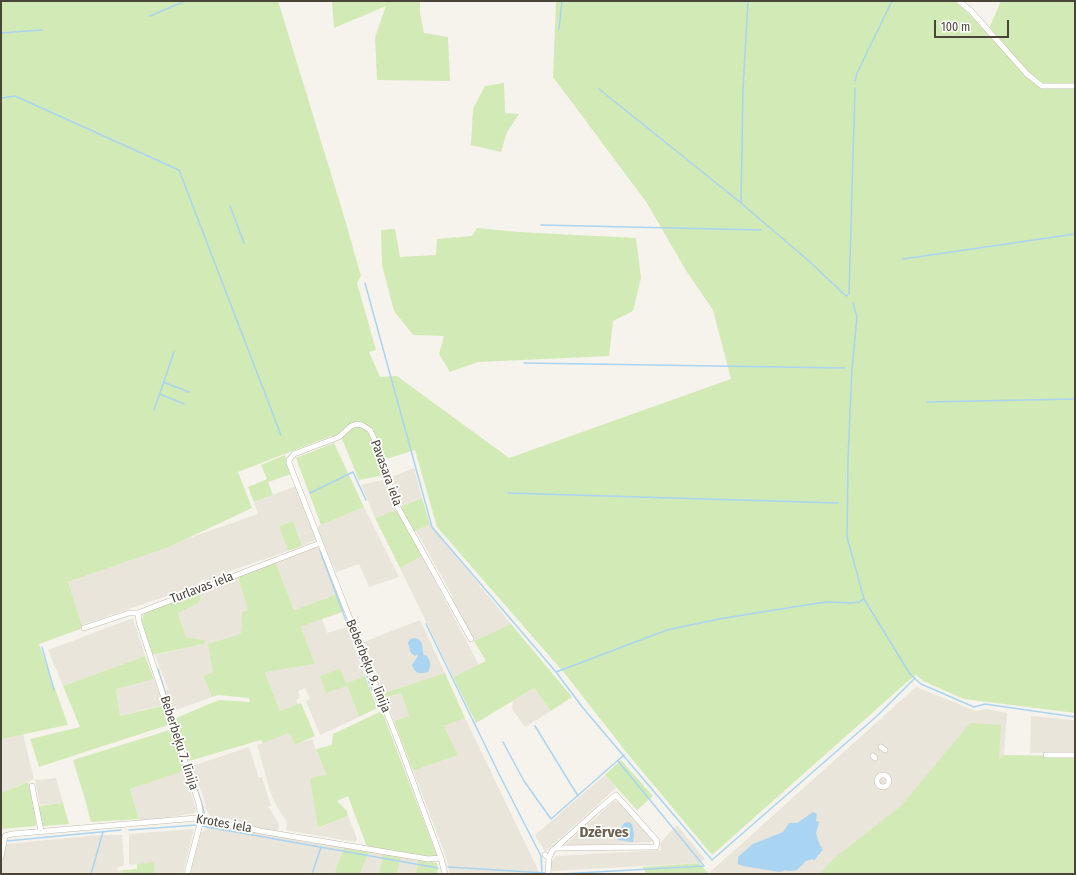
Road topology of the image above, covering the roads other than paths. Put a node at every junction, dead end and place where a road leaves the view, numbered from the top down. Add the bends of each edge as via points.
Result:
1 (958, 1) edge
2 (1075, 86) edge
3 (290, 459) joint
4 (320, 544) junction
5 (138, 613) junction
6 (84, 628) dead end
7 (471, 639) dead end
8 (1046, 755) dead end
9 (1075, 755) edge
10 (32, 786) dead end
11 (201, 820) junction
12 (41, 831) junction
13 (3, 836) edge
14 (554, 850) junction
15 (1, 857) edge
16 (441, 858) junction
17 (187, 874) edge
18 (444, 874) edge
19 (548, 874) edge

1 - 2 street via 971,11 1036,82 1042,86
3 - 4 street, Beberbeķu 9. līnija via 289,464
3 - 7 street, Pavasara iela via 294,454 339,437 351,426 366,426 378,447 396,504
4 - 5 street, Turlavas iela
4 - 16 street, Beberbeķu 9. līnija
5 - 6 street, Turlavas iela via 129,613
5 - 11 street, Beberbeķu 7. līnija via 199,804
8 - 9 street
10 - 12 street
11 - 12 street, Krotes iela via 196,818
11 - 16 street, Krotes iela via 428,859
11 - 17 street, Beberbeķu 7. līnija
12 - 13 street, Krotes iela
13 - 15 street
14 - 14 street via 616,795 657,840 656,847
14 - 19 street via 547,856
16 - 18 street, Beberbeķu 9. līnija

